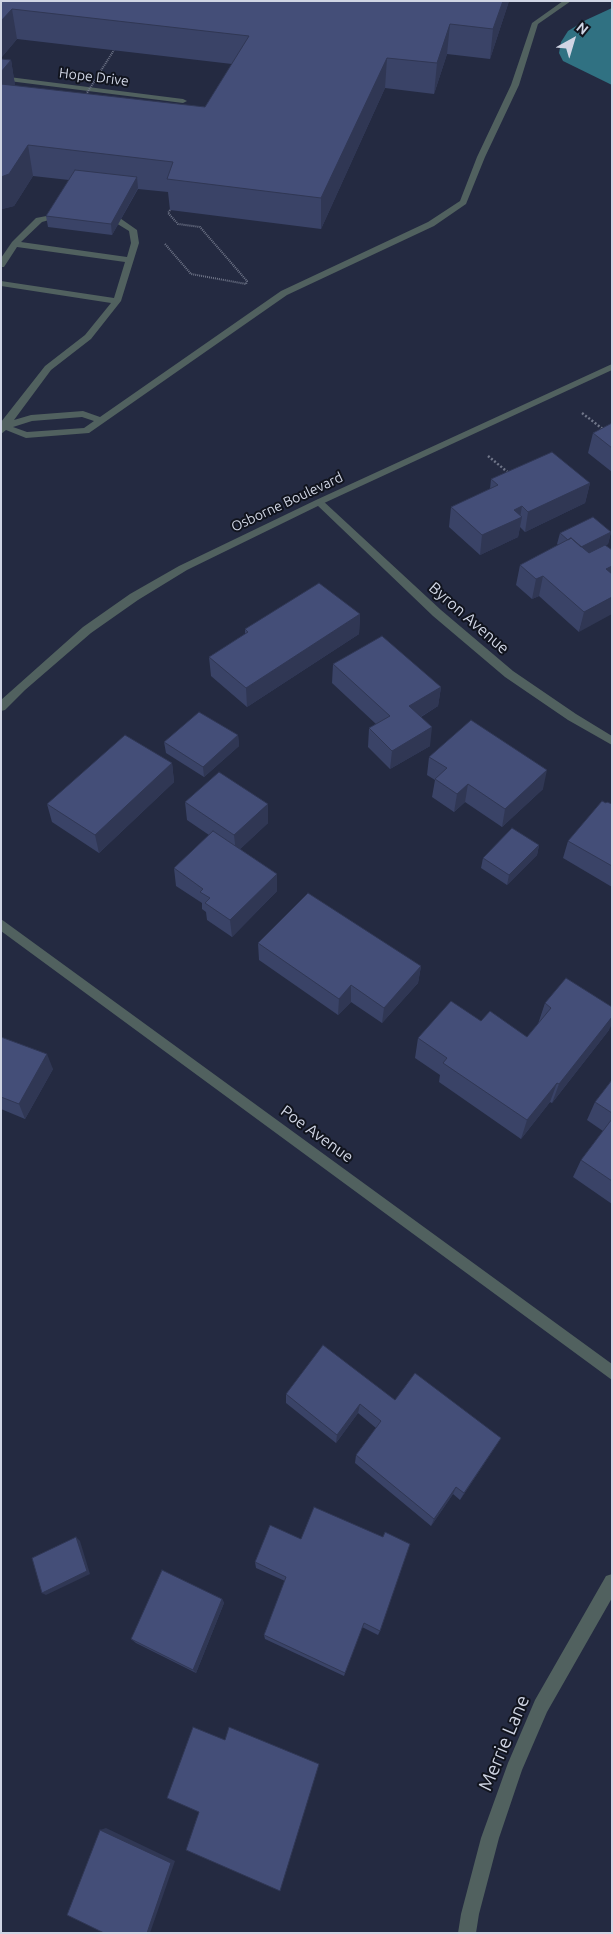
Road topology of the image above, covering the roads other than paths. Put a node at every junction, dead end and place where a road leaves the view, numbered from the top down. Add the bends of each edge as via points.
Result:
1 (568, 1) edge
2 (1, 78) edge
3 (183, 101) dead end
4 (67, 214) edge
5 (95, 215) edge
6 (15, 244) junction
7 (131, 260) junction
8 (1, 265) edge
9 (1, 283) edge
10 (117, 300) junction
11 (612, 367) edge
12 (99, 420) junction
13 (2, 427) edge
14 (319, 502) junction
15 (1, 707) edge
16 (612, 740) edge
17 (1, 924) edge
18 (612, 1373) edge
19 (612, 1582) edge
20 (467, 1933) edge

1 - 12 street via 534,23 515,85 463,202 432,224 284,292
2 - 3 street, Hope Drive
4 - 6 street via 39,220
5 - 7 street via 114,218 133,230 136,243
6 - 7 street
6 - 8 street
7 - 10 street
9 - 10 street
10 - 13 street via 88,337 48,368
11 - 14 street, Osborne Boulevard
12 - 13 street via 83,414 31,418
12 - 13 street via 86,431 26,435
14 - 15 street, Osborne Boulevard via 200,560 134,597 87,630
14 - 16 street, Byron Avenue via 437,613 508,674
17 - 18 street, Poe Avenue
19 - 20 street, Merrie Lane via 541,1706 514,1769 490,1838

